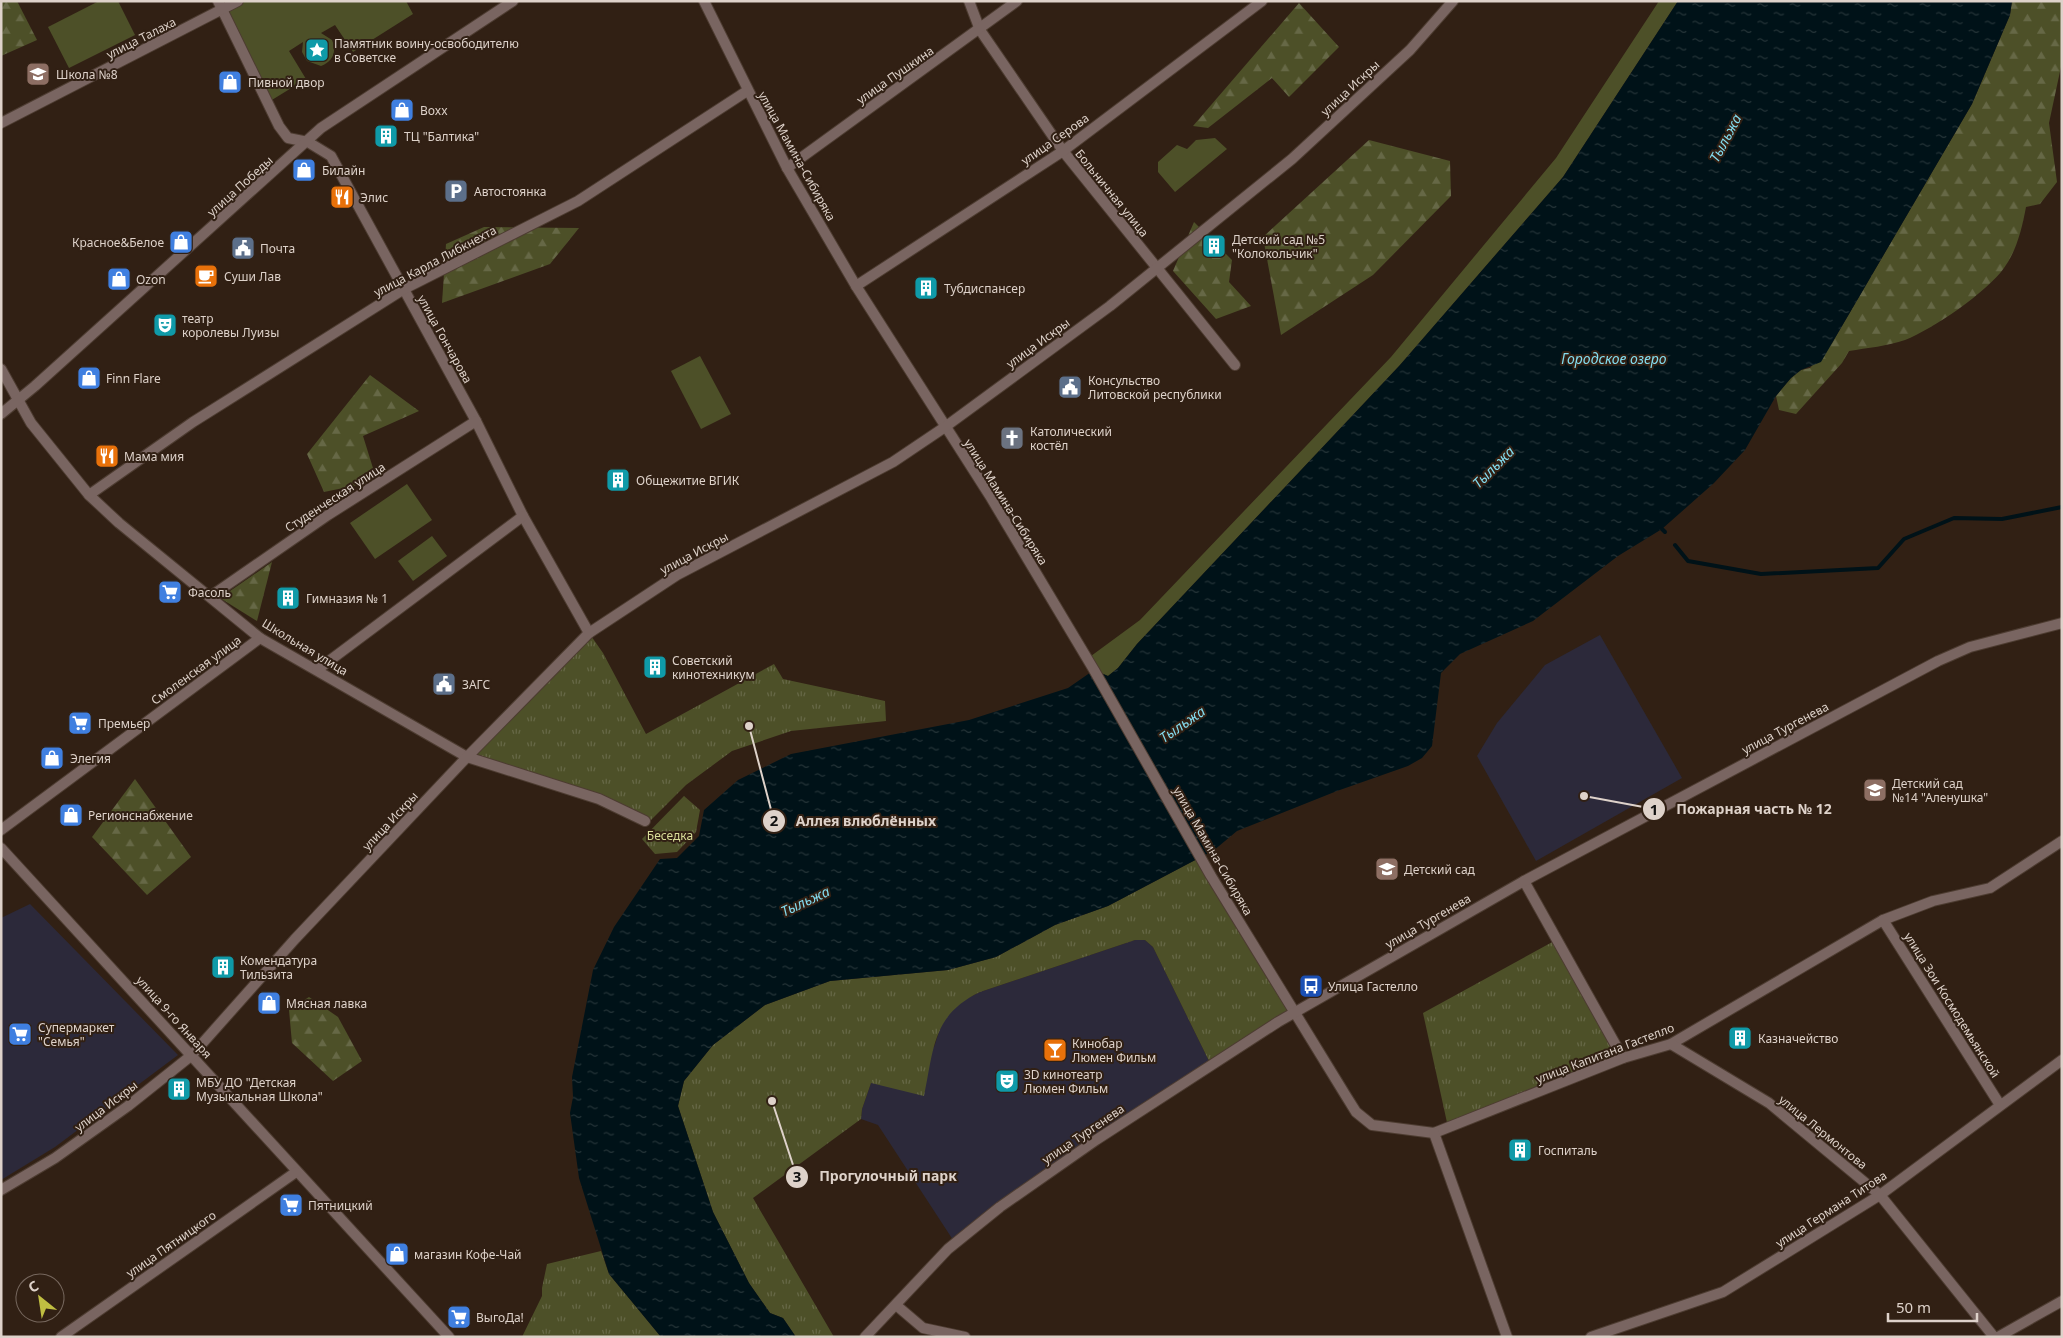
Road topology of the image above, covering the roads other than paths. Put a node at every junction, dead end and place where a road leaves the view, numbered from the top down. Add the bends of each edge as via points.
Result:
1 (238, 1) edge
2 (513, 1) edge
3 (704, 1) edge
4 (969, 1) edge
5 (1017, 1) edge
6 (1262, 1) edge
7 (1453, 1) edge
8 (220, 6) edge
9 (980, 30) junction
10 (747, 91) junction
11 (1, 123) edge
12 (308, 142) junction
13 (1063, 151) junction
14 (787, 168) junction
15 (1157, 269) junction
16 (856, 286) junction
17 (404, 289) junction
18 (1235, 365) dead end
19 (1, 368) edge
20 (19, 400) junction
21 (1, 414) edge
22 (476, 421) junction
23 (945, 427) junction
24 (89, 495) junction
25 (523, 516) junction
26 (211, 596) junction
27 (2062, 623) edge
28 (589, 633) junction
29 (260, 638) junction
30 (317, 670) junction
31 (467, 757) junction
32 (645, 821) dead end
33 (1, 830) edge
34 (2062, 841) edge
35 (1, 848) edge
36 (1524, 881) junction
37 (1884, 920) junction
38 (1296, 1012) junction
39 (1671, 1044) junction
40 (192, 1055) junction
41 (1623, 1058) junction
42 (2062, 1060) edge
43 (2000, 1104) junction
44 (1434, 1133) junction
45 (296, 1172) junction
46 (1, 1190) edge
47 (1880, 1195) junction
48 (2062, 1300) edge
49 (896, 1305) junction
50 (60, 1337) edge
51 (449, 1337) edge
52 (865, 1337) edge
53 (965, 1337) edge
54 (1507, 1337) edge
55 (1591, 1337) edge
56 (1994, 1337) edge
57 (1998, 1337) edge

1 - 8 street, улица Талаха
2 - 12 street, улица Победы via 321,128
3 - 10 street, улица Мамина-Сибиряка
4 - 9 street, Больничная улица
5 - 9 street, улица Пушкина
6 - 13 street, улица Серова
7 - 15 street, улица Искры via 1410,50 1292,159
8 - 11 street, улица Талаха
8 - 12 street, улица Гончарова via 279,126 288,138
9 - 13 street, Больничная улица
9 - 14 street, улица Пушкина
10 - 14 street, улица Мамина-Сибиряка
10 - 17 street, улица Карла Либкнехта via 578,201
12 - 17 street, улица Гончарова via 331,156
12 - 20 street, улица Победы
13 - 15 street, Больничная улица
13 - 16 street, улица Серова
14 - 16 street, улица Мамина-Сибиряка
15 - 18 street, Больничная улица
15 - 23 street, улица Искры
16 - 23 street, улица Мамина-Сибиряка
17 - 22 street, улица Гончарова
17 - 24 street, улица Карла Либкнехта via 193,422
19 - 20 street, Школьная улица
20 - 21 street, улица Победы
20 - 24 street, Школьная улица via 32,424
22 - 25 street, улица Гончарова
22 - 26 street, Студенческая улица via 328,515
23 - 28 street, улица Искры via 892,462 676,576
23 - 38 street, улица Мамина-Сибиряка via 990,496 1211,876
24 - 26 street, Школьная улица
25 - 28 street, улица Гончарова
25 - 30 street
26 - 29 street, Школьная улица
27 - 36 street, улица Тургенева via 1970,648 1938,661
28 - 31 street, улица Искры
29 - 30 street, Школьная улица
29 - 33 street, Смоленская улица
30 - 31 street, Школьная улица
31 - 32 street, Школьная улица via 599,799
31 - 40 street, улица Искры via 295,939
34 - 37 street, улица Капитана Гастелло via 1990,888 1933,901
35 - 40 street, улица 9-го Января
36 - 38 street, улица Тургенева
36 - 41 street
37 - 39 street, улица Капитана Гастелло
37 - 43 street, улица Зои Космодемьянской
38 - 44 street, улица Капитана Гастелло via 1356,1112 1372,1125
38 - 49 street, улица Тургенева via 1096,1140 1000,1206 948,1249
39 - 41 street, улица Капитана Гастелло
39 - 47 street, улица Лермонтова via 1769,1104
40 - 45 street, улица 9-го Января
40 - 46 street, улица Искры via 70,1148
41 - 44 street, улица Капитана Гастелло
42 - 43 street, улица Германа Титова
43 - 47 street, улица Германа Титова
44 - 54 street
45 - 50 street, улица Пятницкого
45 - 51 street, улица 9-го Января
47 - 55 street, улица Германа Титова via 1723,1292
47 - 56 street, улица Лермонтова
48 - 57 street
49 - 52 street, улица Тургенева
49 - 53 street via 923,1328

